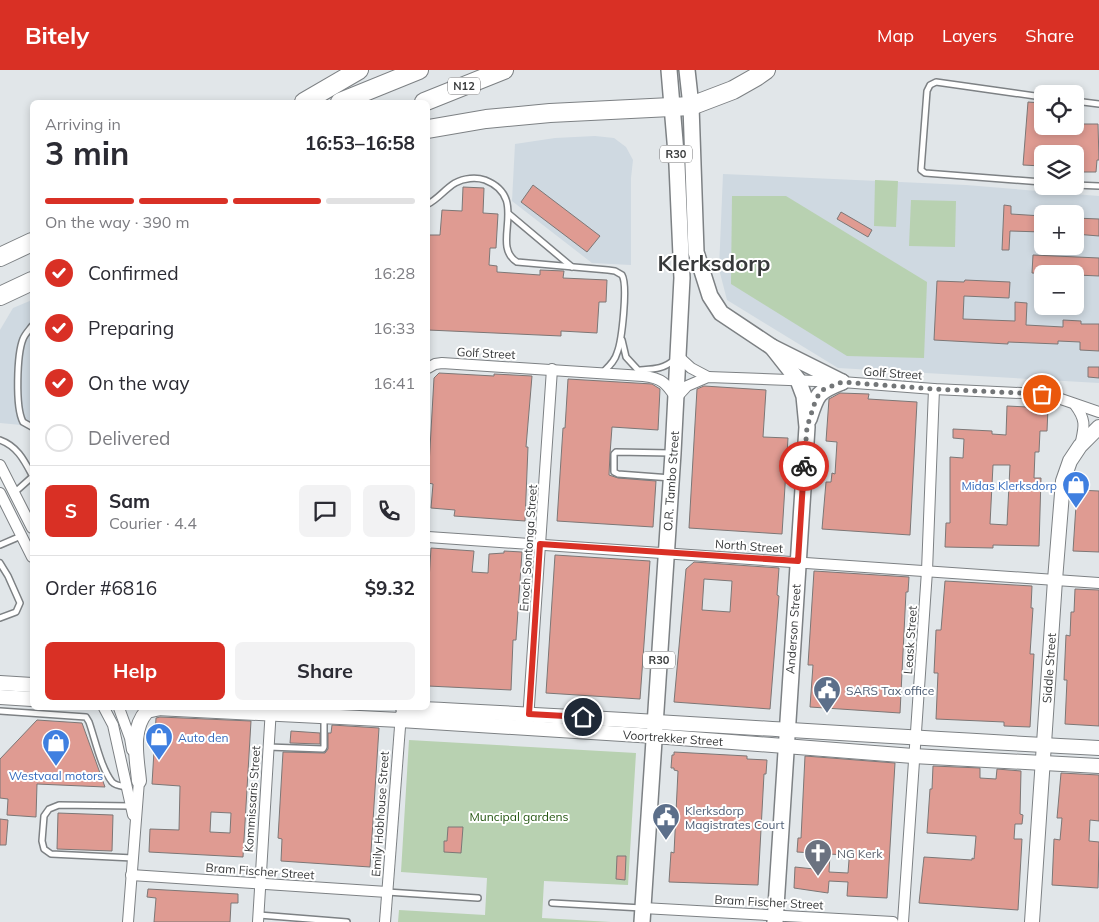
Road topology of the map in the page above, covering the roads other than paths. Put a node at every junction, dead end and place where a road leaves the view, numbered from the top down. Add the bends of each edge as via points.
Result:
1 (359, 70) edge
2 (419, 70) edge
3 (504, 70) edge
4 (669, 70) edge
5 (687, 70) edge
6 (766, 70) edge
7 (1034, 96) edge
8 (307, 100) edge
9 (345, 100) edge
10 (429, 100) edge
11 (1084, 102) edge
12 (1099, 104) edge
13 (691, 106) junction
14 (672, 108) junction
15 (430, 128) edge
16 (1034, 181) edge
17 (1084, 185) edge
18 (1099, 186) edge
19 (430, 203) edge
20 (509, 214) junction
21 (30, 243) edge
22 (0, 257) edge
23 (573, 267) junction
24 (30, 283) edge
25 (0, 296) edge
26 (30, 329) edge
27 (621, 332) junction
28 (772, 347) junction
29 (679, 357) junction
30 (430, 367) edge
31 (552, 369) junction
32 (602, 372) junction
33 (708, 377) junction
34 (798, 380) junction
35 (842, 382) junction
36 (934, 389) junction
37 (676, 398) junction
38 (1075, 405) junction
39 (1099, 412) edge
40 (30, 426) edge
41 (807, 427) junction
42 (1099, 427) edge
43 (0, 440) edge
44 (1080, 446) junction
45 (673, 453) junction
46 (0, 465) edge
47 (30, 472) edge
48 (30, 478) edge
49 (671, 478) junction
50 (0, 492) edge
51 (14, 493) junction
52 (30, 525) edge
53 (30, 530) edge
54 (22, 536) junction
55 (430, 537) edge
56 (540, 544) junction
57 (0, 545) edge
58 (30, 553) edge
59 (666, 553) junction
60 (798, 561) junction
61 (0, 563) edge
62 (927, 572) junction
63 (1055, 580) junction
64 (1099, 584) edge
65 (0, 618) edge
66 (0, 683) edge
67 (30, 686) edge
68 (0, 697) edge
69 (30, 699) edge
70 (105, 710) edge
71 (120, 710) edge
72 (151, 710) edge
73 (271, 710) edge
74 (0, 711) edge
75 (401, 712) edge
76 (529, 714) junction
77 (324, 716) junction
78 (527, 729) junction
79 (655, 729) junction
80 (786, 739) junction
81 (916, 739) junction
82 (268, 746) junction
83 (1044, 746) junction
84 (1099, 748) edge
85 (913, 756) junction
86 (1043, 762) junction
87 (1099, 766) edge
88 (133, 784) junction
89 (131, 806) junction
90 (135, 828) junction
91 (133, 858) junction
92 (131, 875) junction
93 (259, 884) junction
94 (387, 892) junction
95 (478, 898) dead end
96 (552, 903) dead end
97 (642, 915) edge
98 (258, 919) edge
99 (776, 919) edge
100 (128, 922) edge
101 (347, 922) edge
102 (385, 922) edge
103 (893, 922) edge
104 (903, 922) edge
105 (1032, 922) edge

1 - 8 highway
2 - 9 highway
3 - 10 highway, N12
4 - 14 main road, O.R. Tambo Street / R30
5 - 13 main road, R30
6 - 13 highway via 733,90
7 - 16 lane via 936,82 930,85 921,170 925,173
11 - 12 lane
13 - 14 highway
13 - 28 main road, R30 via 696,252 703,276 721,313
14 - 15 highway via 550,113
14 - 29 main road, O.R. Tambo Street / R30 via 682,270
17 - 18 lane
19 - 20 lane via 455,184 476,178 492,183 506,196
20 - 23 lane
20 - 23 lane via 507,248 513,260
21 - 22 highway
23 - 27 lane via 615,271 623,277
24 - 25 highway
26 - 40 lane via 23,338 19,359 18,409 23,422
27 - 29 lane via 626,358 638,370 662,368
27 - 32 lane via 615,359
28 - 34 main road, Anderson Street / R30
28 - 35 main road
29 - 33 street, Golf Street via 690,368
29 - 37 main road, O.R. Tambo Street / R30
30 - 31 street, Golf Street via 442,363
31 - 32 street, Golf Street
31 - 56 street, Enoch Sontonga Street
32 - 37 street, Golf Street via 657,377 667,384
33 - 34 street, Golf Street
33 - 37 street, Golf Street via 687,386
34 - 35 street, Golf Street
34 - 41 main road, Anderson Street / R30 via 804,396
35 - 36 street, Golf Street
35 - 41 main road via 822,390
36 - 38 street, Golf Street via 1042,394
36 - 62 street, Leask Street
37 - 45 main road, O.R. Tambo Street / R30
38 - 39 street, Golf Street
38 - 44 street via 1082,416 1084,429
41 - 60 main road, Anderson Street / R30
42 - 44 street, Siddle Street
43 - 47 lane via 13,447
44 - 63 street, Siddle Street via 1063,481
45 - 49 main road, O.R. Tambo Street / R30
45 - 49 lane via 616,452 613,463 615,474
46 - 51 street
48 - 51 lane
49 - 59 main road, O.R. Tambo Street / R30
50 - 54 street
51 - 52 street
53 - 54 street
54 - 57 lane
54 - 58 street
55 - 56 street, North Street
56 - 59 street, North Street
56 - 76 street, Enoch Sontonga Street
59 - 60 street, North Street
59 - 79 main road, O.R. Tambo Street / R30
60 - 62 street, North Street
60 - 80 main road, Anderson Street / R30
61 - 65 lane via 20,603 16,612
62 - 63 street, North Street
62 - 81 street, Leask Street
63 - 64 street, North Street
63 - 83 street, Siddle Street
66 - 67 street
68 - 69 street
70 - 88 street
71 - 88 street via 130,738
72 - 88 street via 147,711 138,725
73 - 77 street, Voortrekker Street
73 - 82 street, Kommissaris Street
74 - 88 lane via 86,717 112,781 117,785
75 - 76 street, Voortrekker Street
75 - 77 street, Voortrekker Street
75 - 78 street, Voortrekker Street
75 - 94 street, Emily Hobhouse Street
76 - 78 street, Enoch Sontonga Street
76 - 79 street, Voortrekker Street
77 - 82 lane via 323,749
78 - 79 street, Voortrekker Street
79 - 80 street, Voortrekker Street
79 - 97 main road, O.R. Tambo Street / R30
80 - 81 street, Voortrekker Street
80 - 85 street, Voortrekker Street
80 - 99 main road, Anderson Street / R30
81 - 83 street, Voortrekker Street
81 - 85 street, Leask Street
82 - 93 street, Kommissaris Street
83 - 84 street, Voortrekker Street
83 - 86 street, Siddle Street
85 - 86 street, Voortrekker Street
85 - 104 street, Leask Street
86 - 87 street, Voortrekker Street
86 - 105 street, Siddle Street
88 - 89 street
88 - 90 street
89 - 90 street
89 - 91 lane via 59,805 49,809 44,816 42,841 44,849 51,854
90 - 91 street
91 - 92 street
92 - 93 street, Bram Fischer Street
92 - 100 street
93 - 94 street, Bram Fischer Street
93 - 98 street, Kommissaris Street
94 - 95 lane
94 - 102 street, Emily Hobhouse Street
96 - 97 lane
97 - 99 street, Bram Fischer Street
98 - 101 lane
99 - 103 street, Bram Fischer Street

